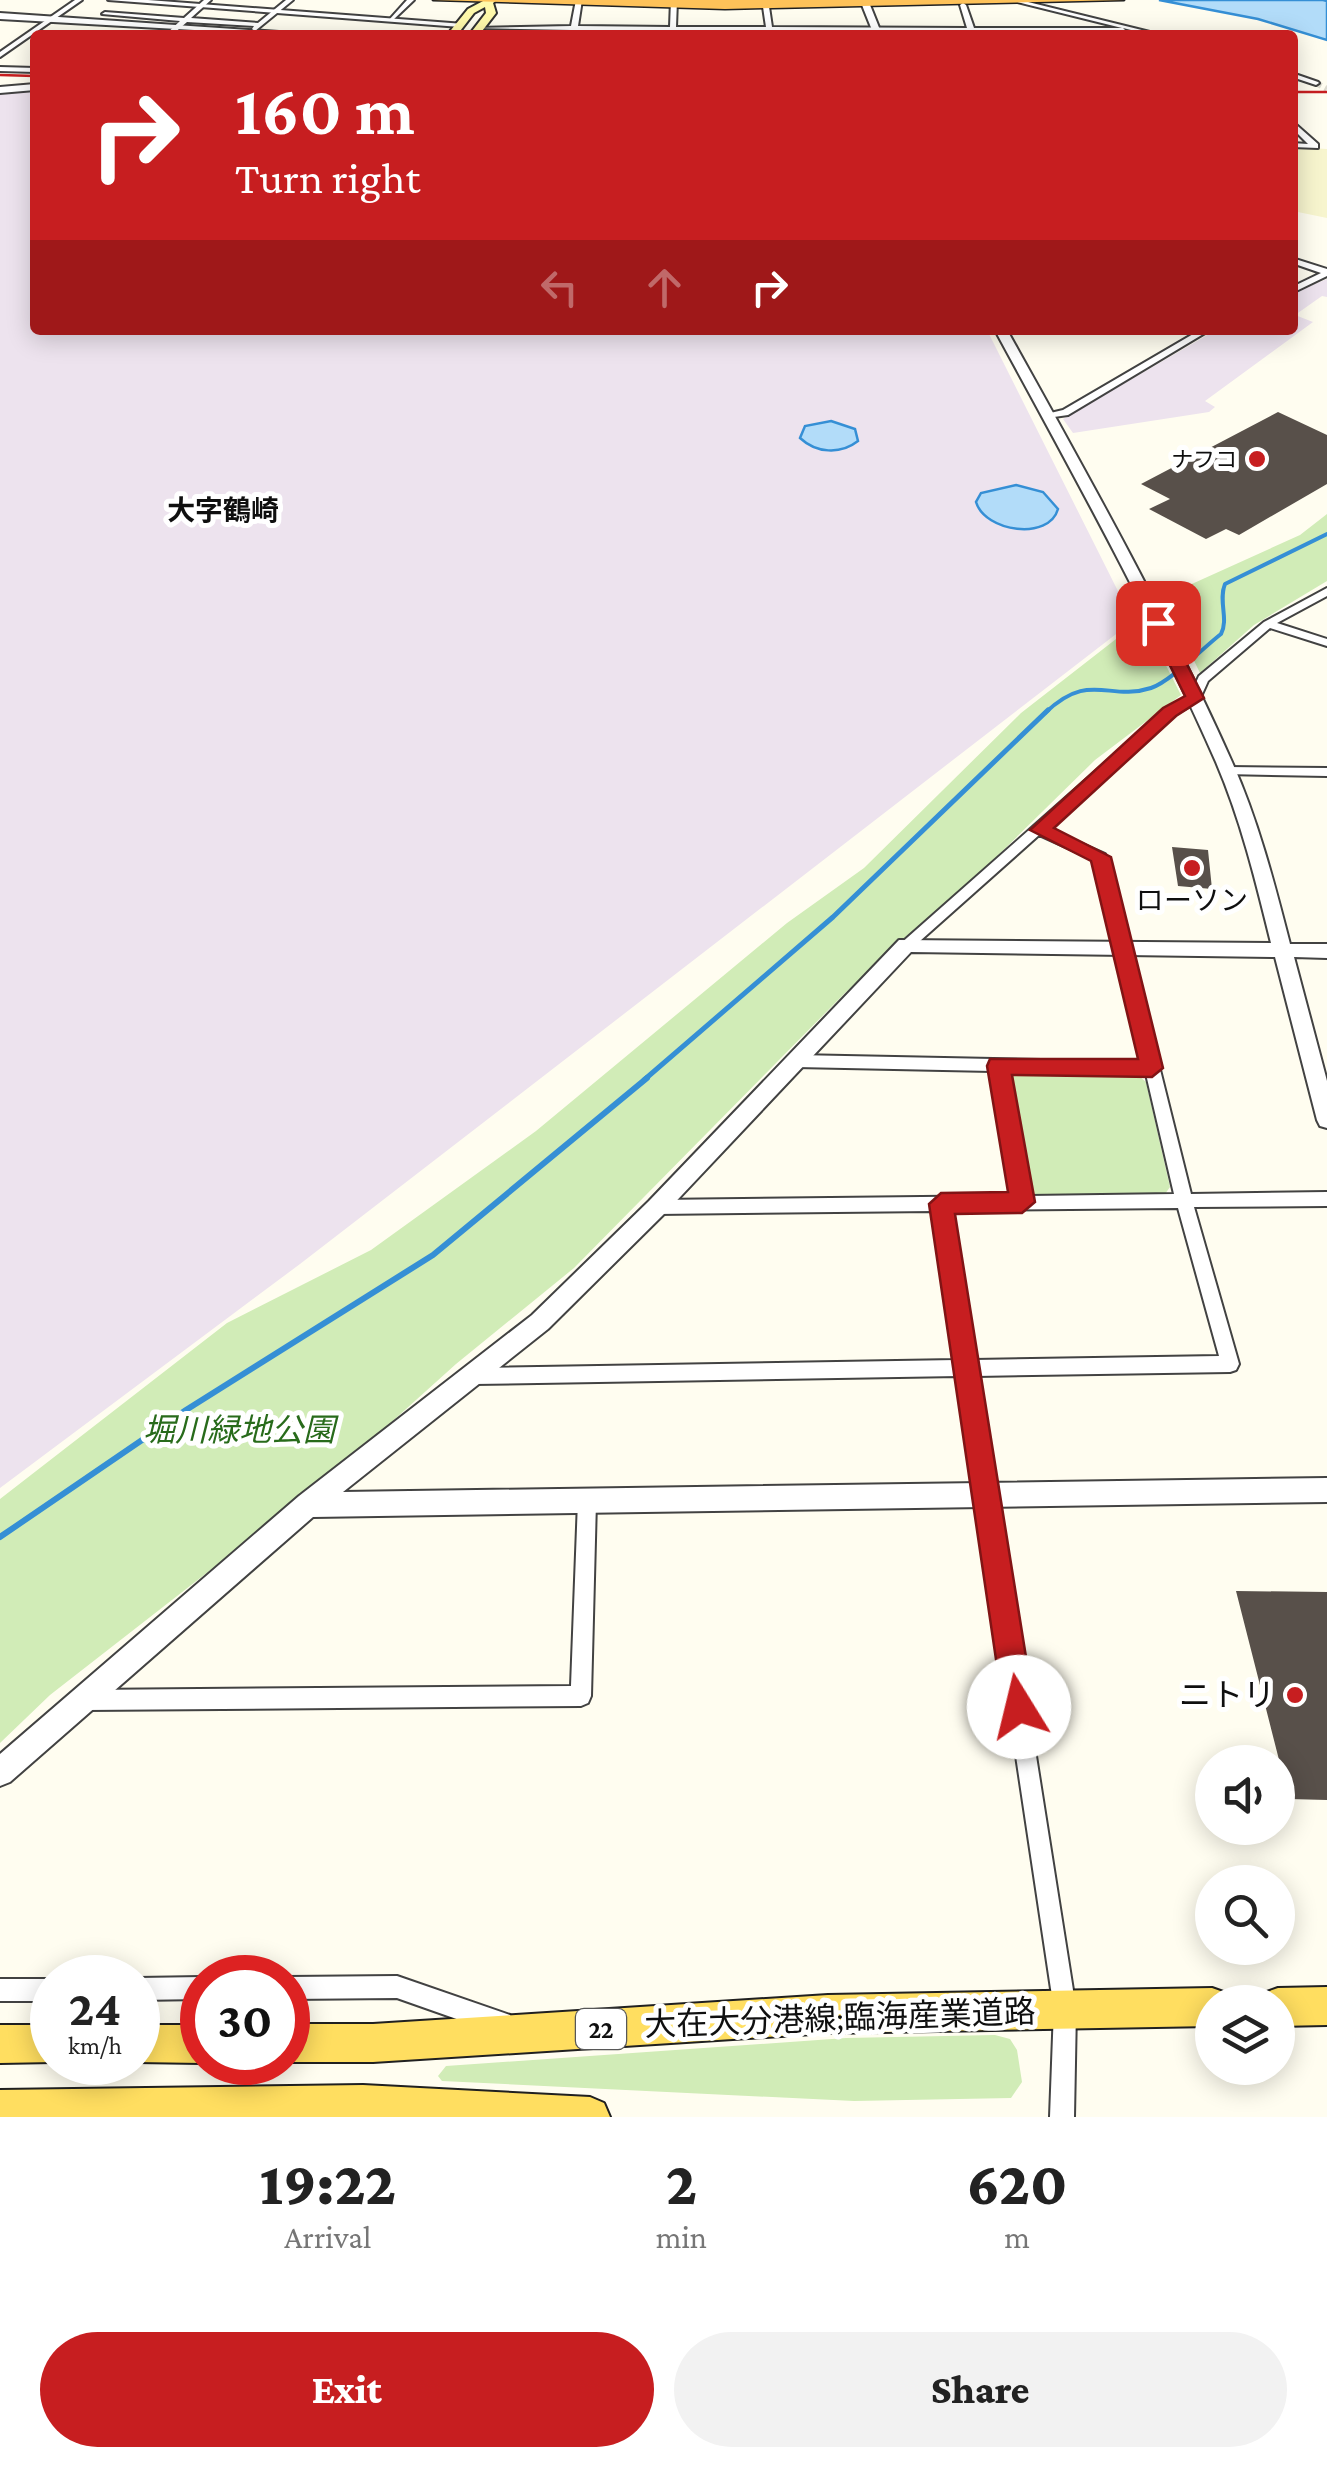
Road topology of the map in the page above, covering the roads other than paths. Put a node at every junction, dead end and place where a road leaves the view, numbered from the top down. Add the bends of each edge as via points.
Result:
1 (78, 0) edge
2 (112, 0) edge
3 (124, 0) edge
4 (290, 0) edge
5 (411, 0) edge
6 (439, 0) edge
7 (1118, 0) edge
8 (490, 2) edge
9 (579, 2) edge
10 (204, 3) edge
11 (674, 3) edge
12 (766, 3) edge
13 (864, 3) edge
14 (1028, 3) edge
15 (963, 5) junction
16 (276, 12) junction
17 (105, 14) junction
18 (0, 16) edge
19 (1062, 16) junction
20 (182, 19) junction
21 (48, 20) junction
22 (391, 20) junction
23 (90, 24) junction
24 (460, 24) junction
25 (260, 25) junction
26 (34, 30) edge
27 (151, 30) edge
28 (173, 30) edge
29 (254, 30) edge
30 (456, 30) edge
31 (478, 30) edge
32 (574, 30) edge
33 (673, 30) edge
34 (769, 30) edge
35 (876, 30) edge
36 (971, 30) edge
37 (1069, 30) edge
38 (1122, 30) edge
39 (1138, 30) edge
40 (30, 33) edge
41 (0, 42) edge
42 (15, 43) junction
43 (30, 44) edge
44 (0, 56) edge
45 (0, 69) edge
46 (30, 70) edge
47 (1298, 76) edge
48 (1316, 84) tunnel mouth
49 (30, 87) edge
50 (0, 90) edge
51 (1298, 129) edge
52 (1298, 145) edge
53 (1298, 262) edge
54 (1327, 272) edge
55 (1298, 288) edge
56 (1005, 335) edge
57 (1197, 335) edge
58 (1047, 415) junction
59 (1327, 591) edge
60 (1268, 624) junction
61 (1327, 643) edge
62 (1195, 698) junction
63 (1228, 770) junction
64 (1327, 772) edge
65 (1040, 830) junction
66 (906, 946) junction
67 (1123, 948) junction
68 (1283, 950) junction
69 (1327, 951) edge
70 (796, 1062) junction
71 (998, 1066) junction
72 (1152, 1068) junction
73 (1327, 1120) edge
74 (1327, 1199) edge
75 (1184, 1200) junction
76 (1022, 1202) junction
77 (941, 1204) junction
78 (656, 1207) junction
79 (966, 1368) junction
80 (474, 1376) junction
81 (1327, 1490) edge
82 (986, 1495) junction
83 (587, 1500) junction
84 (308, 1504) junction
85 (82, 1700) junction
86 (0, 1772) edge
87 (310, 1988) edge
88 (0, 1990) edge
89 (30, 1990) edge
90 (1295, 2006) edge
91 (1327, 2006) edge
92 (1195, 2008) edge
93 (1065, 2010) junction
94 (530, 2033) junction
95 (310, 2042) edge
96 (0, 2044) edge
97 (30, 2044) edge
98 (0, 2110) edge
99 (520, 2114) edge
100 (590, 2117) edge
101 (1062, 2117) edge

1 - 21 street
2 - 3 street
3 - 10 street
3 - 17 street
4 - 16 street
5 - 22 street
6 - 8 highway
7 - 14 highway
8 - 9 highway
8 - 24 main road
8 - 31 main road via 491,13
9 - 11 highway
9 - 32 street
10 - 16 street
10 - 20 street
11 - 12 highway
11 - 33 street
12 - 13 highway
12 - 34 street
13 - 15 highway
13 - 35 street
14 - 15 highway
14 - 19 street
14 - 39 street
15 - 36 street
16 - 22 street
16 - 25 street
17 - 20 street
17 - 23 street
18 - 21 street
19 - 37 street
19 - 38 street
20 - 25 street
20 - 28 street
21 - 23 street
21 - 26 street
22 - 24 street
23 - 27 street
24 - 30 main road
24 - 31 street
25 - 29 street
40 - 42 street
41 - 42 street
42 - 43 street
42 - 44 street
45 - 46 street
47 - 48 street
49 - 50 street
51 - 52 street via 1315,146
53 - 54 street
54 - 55 street
56 - 58 street
57 - 58 street via 1080,404
58 - 62 street
59 - 60 street
60 - 61 street
60 - 62 street via 1203,679
62 - 63 street
62 - 65 street via 1170,712
63 - 64 street
63 - 68 street
65 - 66 street
65 - 67 street via 1100,857
66 - 67 street
66 - 70 street
67 - 68 street
67 - 72 street
68 - 69 street
68 - 73 street
70 - 71 street
70 - 78 street
71 - 72 street
71 - 76 street
72 - 75 street
74 - 75 street
75 - 76 street
75 - 79 street via 1230,1364
76 - 77 street
77 - 78 street
77 - 79 street
78 - 80 street via 540,1322
79 - 80 street
79 - 82 street
80 - 84 street
81 - 82 street
82 - 83 street
82 - 93 street
83 - 84 street
83 - 85 street via 581,1696
84 - 85 street
85 - 86 street
87 - 94 street via 397,1986
88 - 89 street
90 - 91 main road
92 - 93 main road, 大在大分港線;臨海産業道路 / 22
93 - 94 main road, 大在大分港線;臨海産業道路 / 22 via 828,2014
93 - 101 street
94 - 95 main road, 大在大分港線;臨海産業道路 / 22
96 - 97 main road
98 - 99 main road via 364,2104
99 - 100 main road

